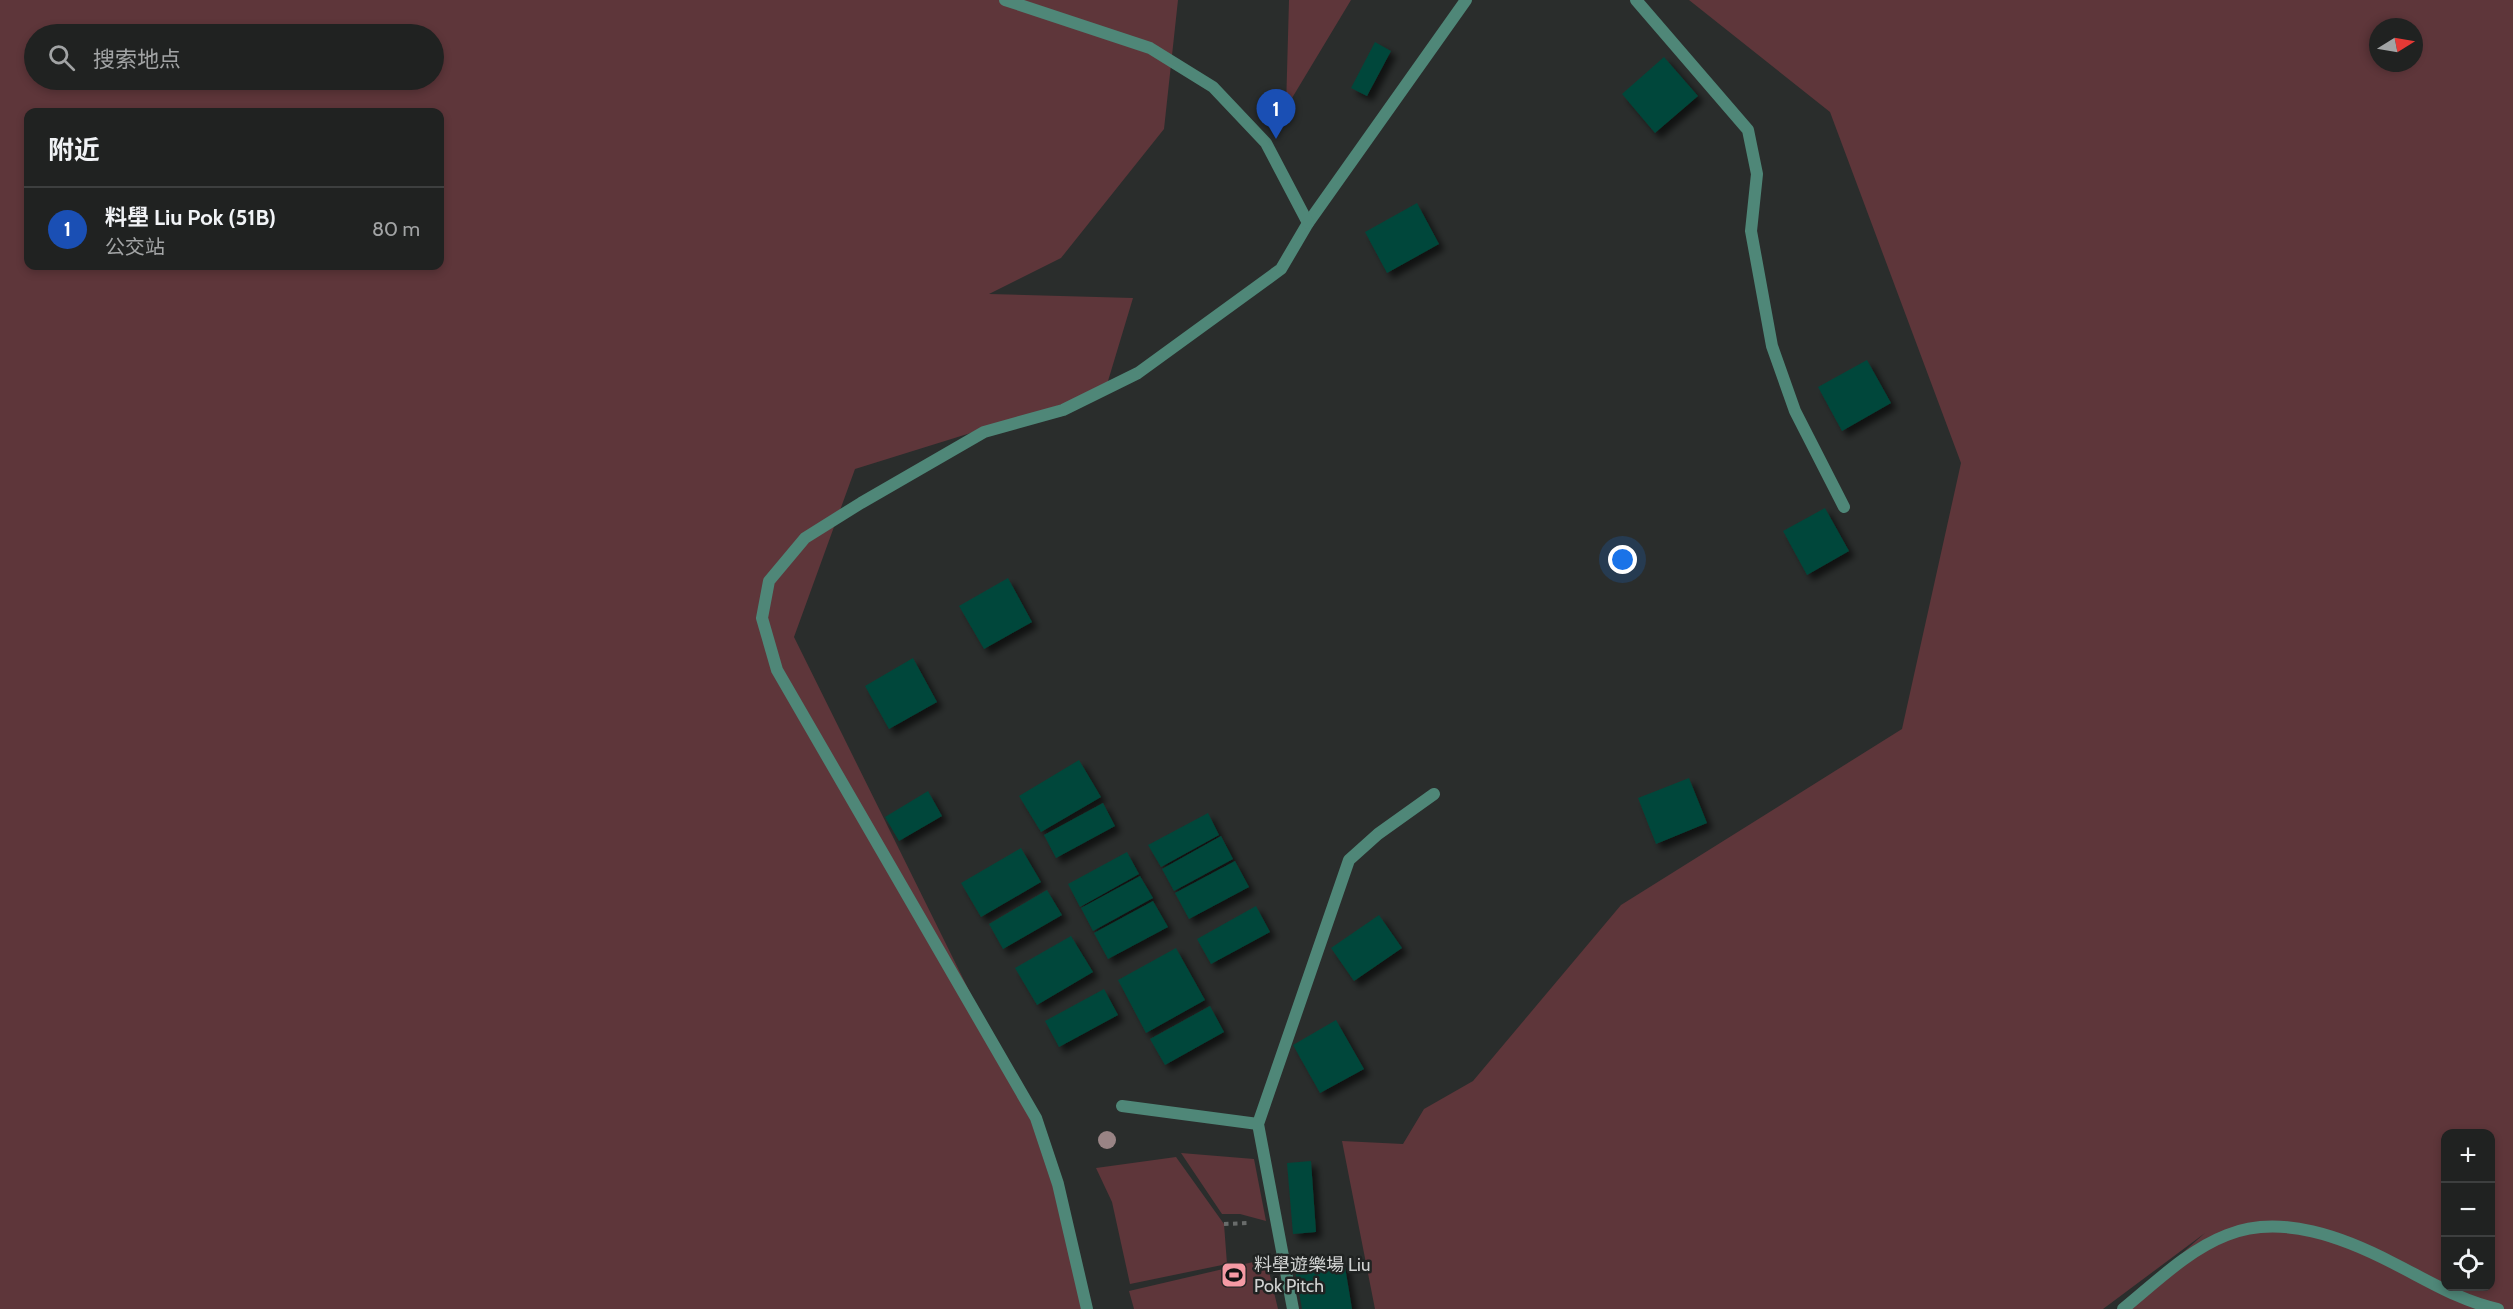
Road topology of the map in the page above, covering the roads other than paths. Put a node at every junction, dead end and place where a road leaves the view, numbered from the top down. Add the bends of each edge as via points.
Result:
1 (1005, 0) edge
2 (1466, 0) edge
3 (1636, 0) edge
4 (1308, 223) junction
5 (1844, 507) dead end
6 (1434, 794) dead end
7 (1122, 1106) dead end
8 (1258, 1124) junction
9 (1087, 1309) edge
10 (1293, 1309) edge
11 (2123, 1309) edge
12 (2498, 1309) edge

1 - 4 street via 1150,48 1213,87 1266,143
2 - 4 street
3 - 5 street via 1748,130 1758,174 1751,231 1772,345 1796,411
4 - 9 street via 1281,269 1138,373 1063,410 984,432 805,538 769,581 762,618 777,670 1036,1118 1058,1184
6 - 8 street via 1349,860
7 - 8 street
8 - 10 street
11 - 12 street via 2213,1241 2249,1228 2269,1226 2315,1232 2339,1240 2464,1299

